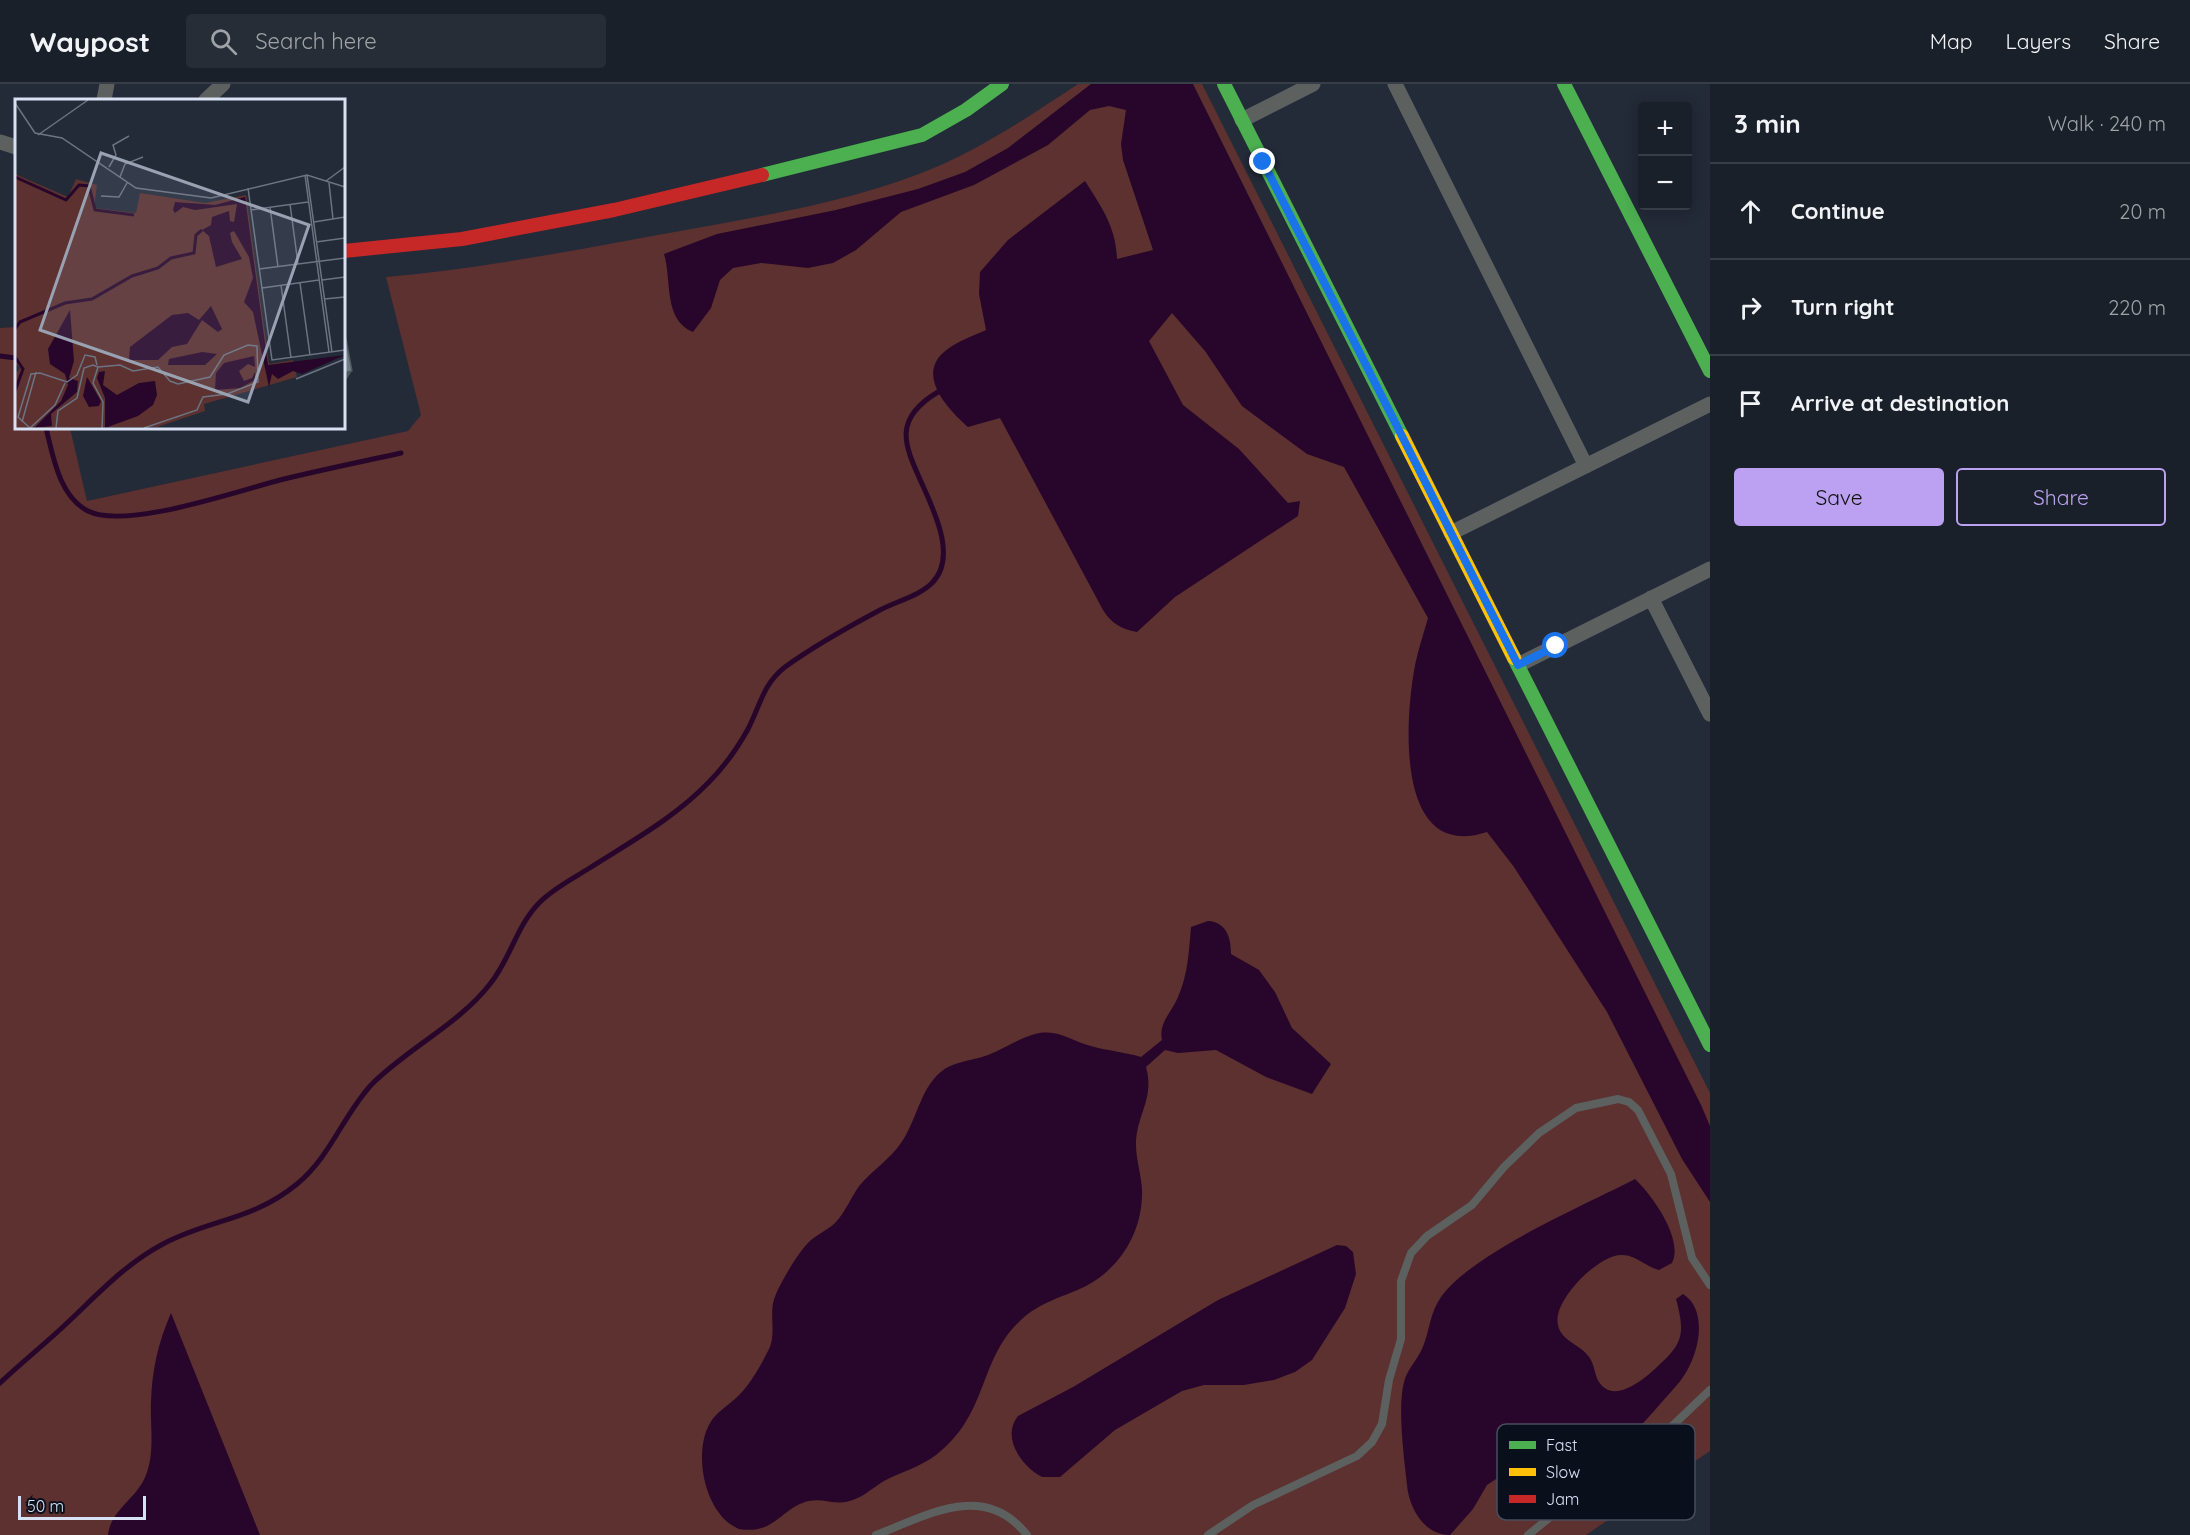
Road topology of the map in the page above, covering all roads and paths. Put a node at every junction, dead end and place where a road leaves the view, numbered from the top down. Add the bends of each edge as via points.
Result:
1 (107, 84) edge
2 (223, 84) edge
3 (1002, 84) edge
4 (1224, 84) edge
5 (1313, 84) edge
6 (1395, 84) edge
7 (1564, 84) edge
8 (104, 99) edge
9 (207, 99) edge
10 (1242, 120) junction
11 (0, 142) edge
12 (15, 147) edge
13 (345, 251) edge
14 (1710, 371) edge
15 (1710, 404) edge
16 (1586, 466) junction
17 (1451, 533) junction
18 (1710, 569) edge
19 (1651, 598) junction
20 (1518, 665) junction
21 (1710, 714) edge
22 (1710, 1045) edge
23 (1710, 1285) edge
24 (1710, 1390) edge
25 (1674, 1424) edge
26 (1547, 1520) edge
27 (876, 1535) edge
28 (1027, 1535) edge
29 (1209, 1535) edge
30 (1528, 1535) edge

1 - 8 street
2 - 9 street
3 - 13 street via 922,135 865,151 614,210 462,239
4 - 10 street
5 - 10 street
6 - 16 street
7 - 14 street
10 - 17 street
11 - 12 street
15 - 16 street
16 - 17 street
17 - 20 street
18 - 19 street
19 - 20 street
19 - 21 street
20 - 22 street
23 - 29 lane via 1692,1258 1671,1174 1638,1110 1618,1099 1576,1108 1539,1133 1472,1205 1427,1236 1411,1253 1401,1281 1401,1339 1382,1424 1372,1442 1357,1456 1253,1505
24 - 25 lane
26 - 30 lane
27 - 28 lane via 928,1512 961,1506 997,1511 1017,1523

